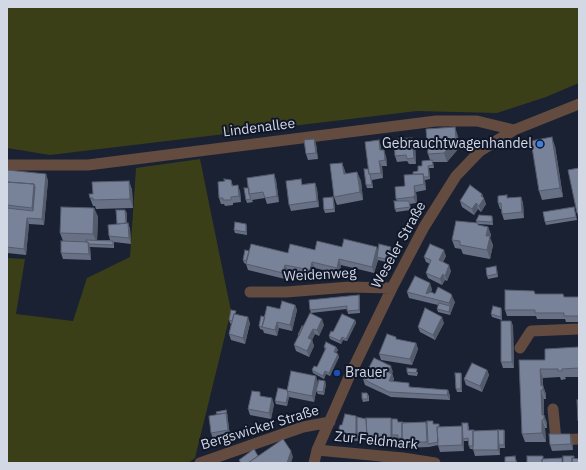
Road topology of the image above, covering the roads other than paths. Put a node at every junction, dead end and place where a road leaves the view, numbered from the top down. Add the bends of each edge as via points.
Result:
1 (579, 104) edge
2 (514, 130) junction
3 (7, 165) edge
4 (392, 288) junction
5 (250, 292) dead end
6 (579, 329) edge
7 (520, 348) dead end
8 (553, 409) dead end
9 (330, 422) junction
10 (579, 439) edge
11 (317, 450) junction
12 (200, 463) edge
13 (314, 463) edge
14 (431, 463) edge
15 (435, 463) edge

1 - 2 street, Weseler Straße
2 - 3 street, Lindenallee via 478,121 436,121 88,165
2 - 4 street, Weseler Straße via 480,150 456,176 424,227
4 - 5 street, Weidenweg via 350,287
4 - 9 street, Weseler Straße via 354,365
6 - 7 street via 531,331
8 - 10 street via 556,440
9 - 11 street, Weseler Straße
9 - 12 street, Bergswicker Straße via 303,427
11 - 13 street, Weseler Straße
11 - 14 street, Zur Feldmark
14 - 15 street, Zur Feldmark

